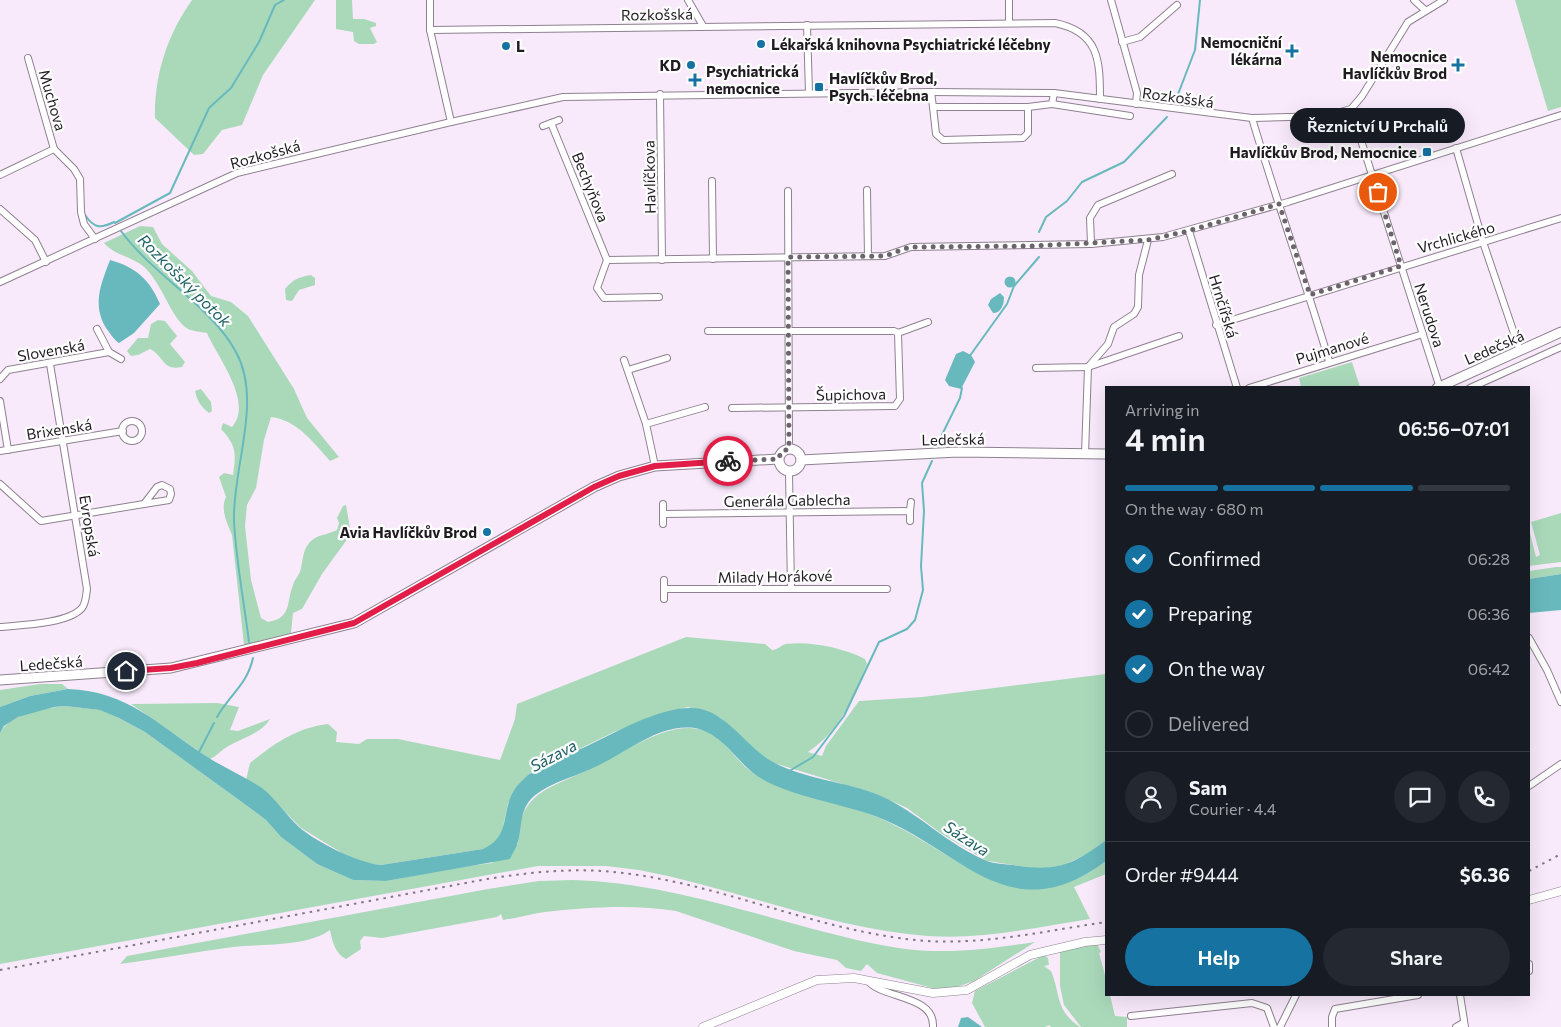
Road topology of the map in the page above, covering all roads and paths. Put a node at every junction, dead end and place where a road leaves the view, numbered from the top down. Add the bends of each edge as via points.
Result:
1 (430, 0) edge
2 (688, 0) edge
3 (1008, 0) edge
4 (1111, 0) edge
5 (1414, 0) edge
6 (1444, 0) edge
7 (1177, 5) dead end
8 (1425, 10) junction
9 (1009, 22) junction
10 (807, 25) junction
11 (703, 26) junction
12 (430, 30) junction
13 (1122, 42) junction
14 (28, 58) dead end
15 (931, 92) junction
16 (809, 93) junction
17 (1054, 93) junction
18 (660, 94) junction
19 (1100, 98) junction
20 (1052, 104) junction
21 (1136, 104) junction
22 (934, 107) junction
23 (1028, 107) junction
24 (1351, 109) junction
25 (1561, 115) edge
26 (1130, 116) dead end
27 (1252, 118) junction
28 (559, 120) dead end
29 (451, 122) junction
30 (551, 123) junction
31 (544, 126) dead end
32 (1456, 148) junction
33 (54, 149) junction
34 (1172, 174) dead end
35 (1372, 174) junction
36 (0, 175) edge
37 (712, 181) dead end
38 (867, 190) dead end
39 (788, 191) dead end
40 (1279, 204) junction
41 (0, 209) edge
42 (1561, 218) edge
43 (1188, 231) junction
44 (95, 239) junction
45 (1148, 240) junction
46 (1483, 242) junction
47 (1091, 244) junction
48 (868, 256) junction
49 (788, 257) junction
50 (713, 259) junction
51 (608, 260) junction
52 (662, 260) junction
53 (46, 262) junction
54 (1401, 266) junction
55 (0, 282) edge
56 (1310, 295) junction
57 (659, 297) dead end
58 (928, 322) dead end
59 (1216, 325) junction
60 (97, 329) dead end
61 (708, 331) dead end
62 (788, 332) junction
63 (1561, 332) edge
64 (898, 333) junction
65 (1423, 334) junction
66 (1179, 336) dead end
67 (1561, 347) edge
68 (1520, 351) junction
69 (109, 352) junction
70 (667, 358) dead end
71 (121, 359) dead end
72 (624, 360) dead end
73 (1329, 362) junction
74 (50, 364) junction
75 (1088, 367) junction
76 (1036, 368) dead end
77 (628, 370) junction
78 (0, 379) edge
79 (1236, 386) edge
80 (1255, 386) edge
81 (1438, 386) edge
82 (1440, 386) edge
83 (1474, 386) edge
84 (0, 401) edge
85 (705, 408) dead end
86 (732, 408) dead end
87 (788, 408) junction
88 (646, 424) junction
89 (123, 432) dead end
90 (63, 441) junction
91 (789, 449) junction
92 (8, 450) junction
93 (0, 451) edge
94 (1085, 454) junction
95 (1105, 454) edge
96 (778, 459) junction
97 (801, 460) junction
98 (655, 466) junction
99 (789, 472) junction
100 (0, 484) edge
101 (911, 502) dead end
102 (144, 504) dead end
103 (663, 504) dead end
104 (910, 511) junction
105 (790, 512) junction
106 (663, 514) junction
107 (75, 515) junction
108 (910, 521) dead end
109 (663, 524) dead end
110 (664, 580) dead end
111 (791, 588) junction
112 (664, 589) junction
113 (887, 589) dead end
114 (664, 599) dead end
115 (0, 627) edge
116 (1530, 640) edge
117 (0, 680) edge
118 (1561, 702) edge
119 (1561, 764) edge
120 (1530, 785) edge
121 (1561, 891) edge
122 (1530, 900) edge
123 (1105, 940) edge
124 (868, 981) junction
125 (1296, 996) edge
126 (1412, 996) edge
127 (1460, 996) edge
128 (1130, 1016) dead end
129 (1464, 1025) edge
130 (702, 1027) edge
131 (933, 1027) edge
132 (1274, 1027) edge
133 (1280, 1027) edge
134 (1332, 1027) edge
135 (1456, 1027) edge

1 - 12 street
2 - 11 street, Rozkošská
3 - 9 street
4 - 13 street
5 - 8 street
6 - 8 street
7 - 13 street via 1140,38
8 - 24 street via 1402,28
9 - 10 street, Rozkošská
9 - 19 street, Rozkošská via 1055,23 1076,30 1085,37 1098,55
10 - 11 street, Rozkošská
10 - 16 street
11 - 12 street, Rozkošská
12 - 29 street
13 - 21 street via 1137,92
14 - 33 street, Muchova
15 - 16 street, Rozkošská
15 - 17 street, Rozkošská
15 - 22 street
16 - 18 street, Rozkošská
17 - 19 street, Rozkošská
17 - 20 street
18 - 29 street, Rozkošská via 563,97
18 - 52 street, Havlíčkova
19 - 21 street, Rozkošská
20 - 23 street
20 - 26 street
21 - 27 street, Rozkošská
22 - 23 street
22 - 23 street via 936,134 942,140 1023,138 1028,133
24 - 27 street, Rozkošská via 1326,116
24 - 35 street, Nerudova
25 - 32 street
27 - 40 street
28 - 30 street
29 - 44 street, Rozkošská via 237,173
30 - 31 street
30 - 51 street, Bechyňova
32 - 35 street
32 - 46 street
33 - 36 street
33 - 44 street via 80,179 84,224
34 - 47 street via 1098,205 1090,218
35 - 40 street
35 - 54 street, Nerudova
37 - 50 street
38 - 48 street
39 - 49 street
40 - 43 street
40 - 56 street
41 - 53 street via 35,240
42 - 46 street, Vrchlického
43 - 45 street
43 - 59 street, Hrnčířská
44 - 53 street, Rozkošská
45 - 47 street
45 - 75 street via 1138,275 1138,307 1134,314 1114,327 1108,344
46 - 54 street, Vrchlického
46 - 68 street
47 - 48 street via 910,247 888,256
48 - 49 street
49 - 50 street
49 - 62 street
50 - 52 street
51 - 52 street
51 - 57 street via 597,288 604,298
53 - 55 street, Rozkošská
54 - 56 street, Vrchlického
54 - 65 street, Nerudova
56 - 59 street, Vrchlického
56 - 73 street
58 - 64 street
59 - 79 street, Hrnčířská
60 - 69 street
61 - 62 street
62 - 64 street
62 - 87 street
63 - 68 main road, Ledečská
64 - 87 street, Šupichova via 900,399 897,404
65 - 73 street, Pujmanové
65 - 81 street, Nerudova
66 - 75 street
67 - 83 street, Ledečská
68 - 82 main road, Ledečská
69 - 71 street
69 - 74 street, Slovenská
70 - 77 street
72 - 77 street
73 - 80 street, Pujmanové
74 - 78 street, Slovenská via 8,370
74 - 90 street, Evropská
75 - 76 street
75 - 94 street
77 - 88 street
84 - 92 street
85 - 88 street
86 - 87 street, Šupichova
87 - 91 street
88 - 98 street
89 - 90 street, Brixenská
90 - 92 street, Brixenská
90 - 107 street, Evropská
91 - 96 main road via 782,451
91 - 97 main road via 799,453
92 - 93 street, Brixenská
94 - 95 main road, Ledečská
94 - 97 main road, Ledečská via 958,452
96 - 98 main road, Ledečská
96 - 99 main road via 780,467
97 - 99 main road via 799,467
98 - 117 main road, Ledečská via 594,487 354,623 171,668
99 - 105 street
100 - 107 street via 41,521
101 - 104 street
102 - 107 street
103 - 106 street
104 - 105 street, Generála Gablecha
104 - 108 street
105 - 106 street, Generála Gablecha
105 - 111 street
106 - 109 street
107 - 115 street, Evropská via 87,589 84,606 75,614 60,619
110 - 112 street
111 - 112 street, Milady Horákové
111 - 113 street, Milady Horákové
112 - 114 street
116 - 118 street
119 - 120 street
121 - 122 street
123 - 124 street via 1030,955 967,990 932,993
124 - 130 street via 854,978 817,980
124 - 131 street via 874,988 923,1007 932,1018
125 - 133 street
126 - 134 street via 1335,1009
127 - 129 street
128 - 132 street via 1252,1003 1267,1008
129 - 135 street

